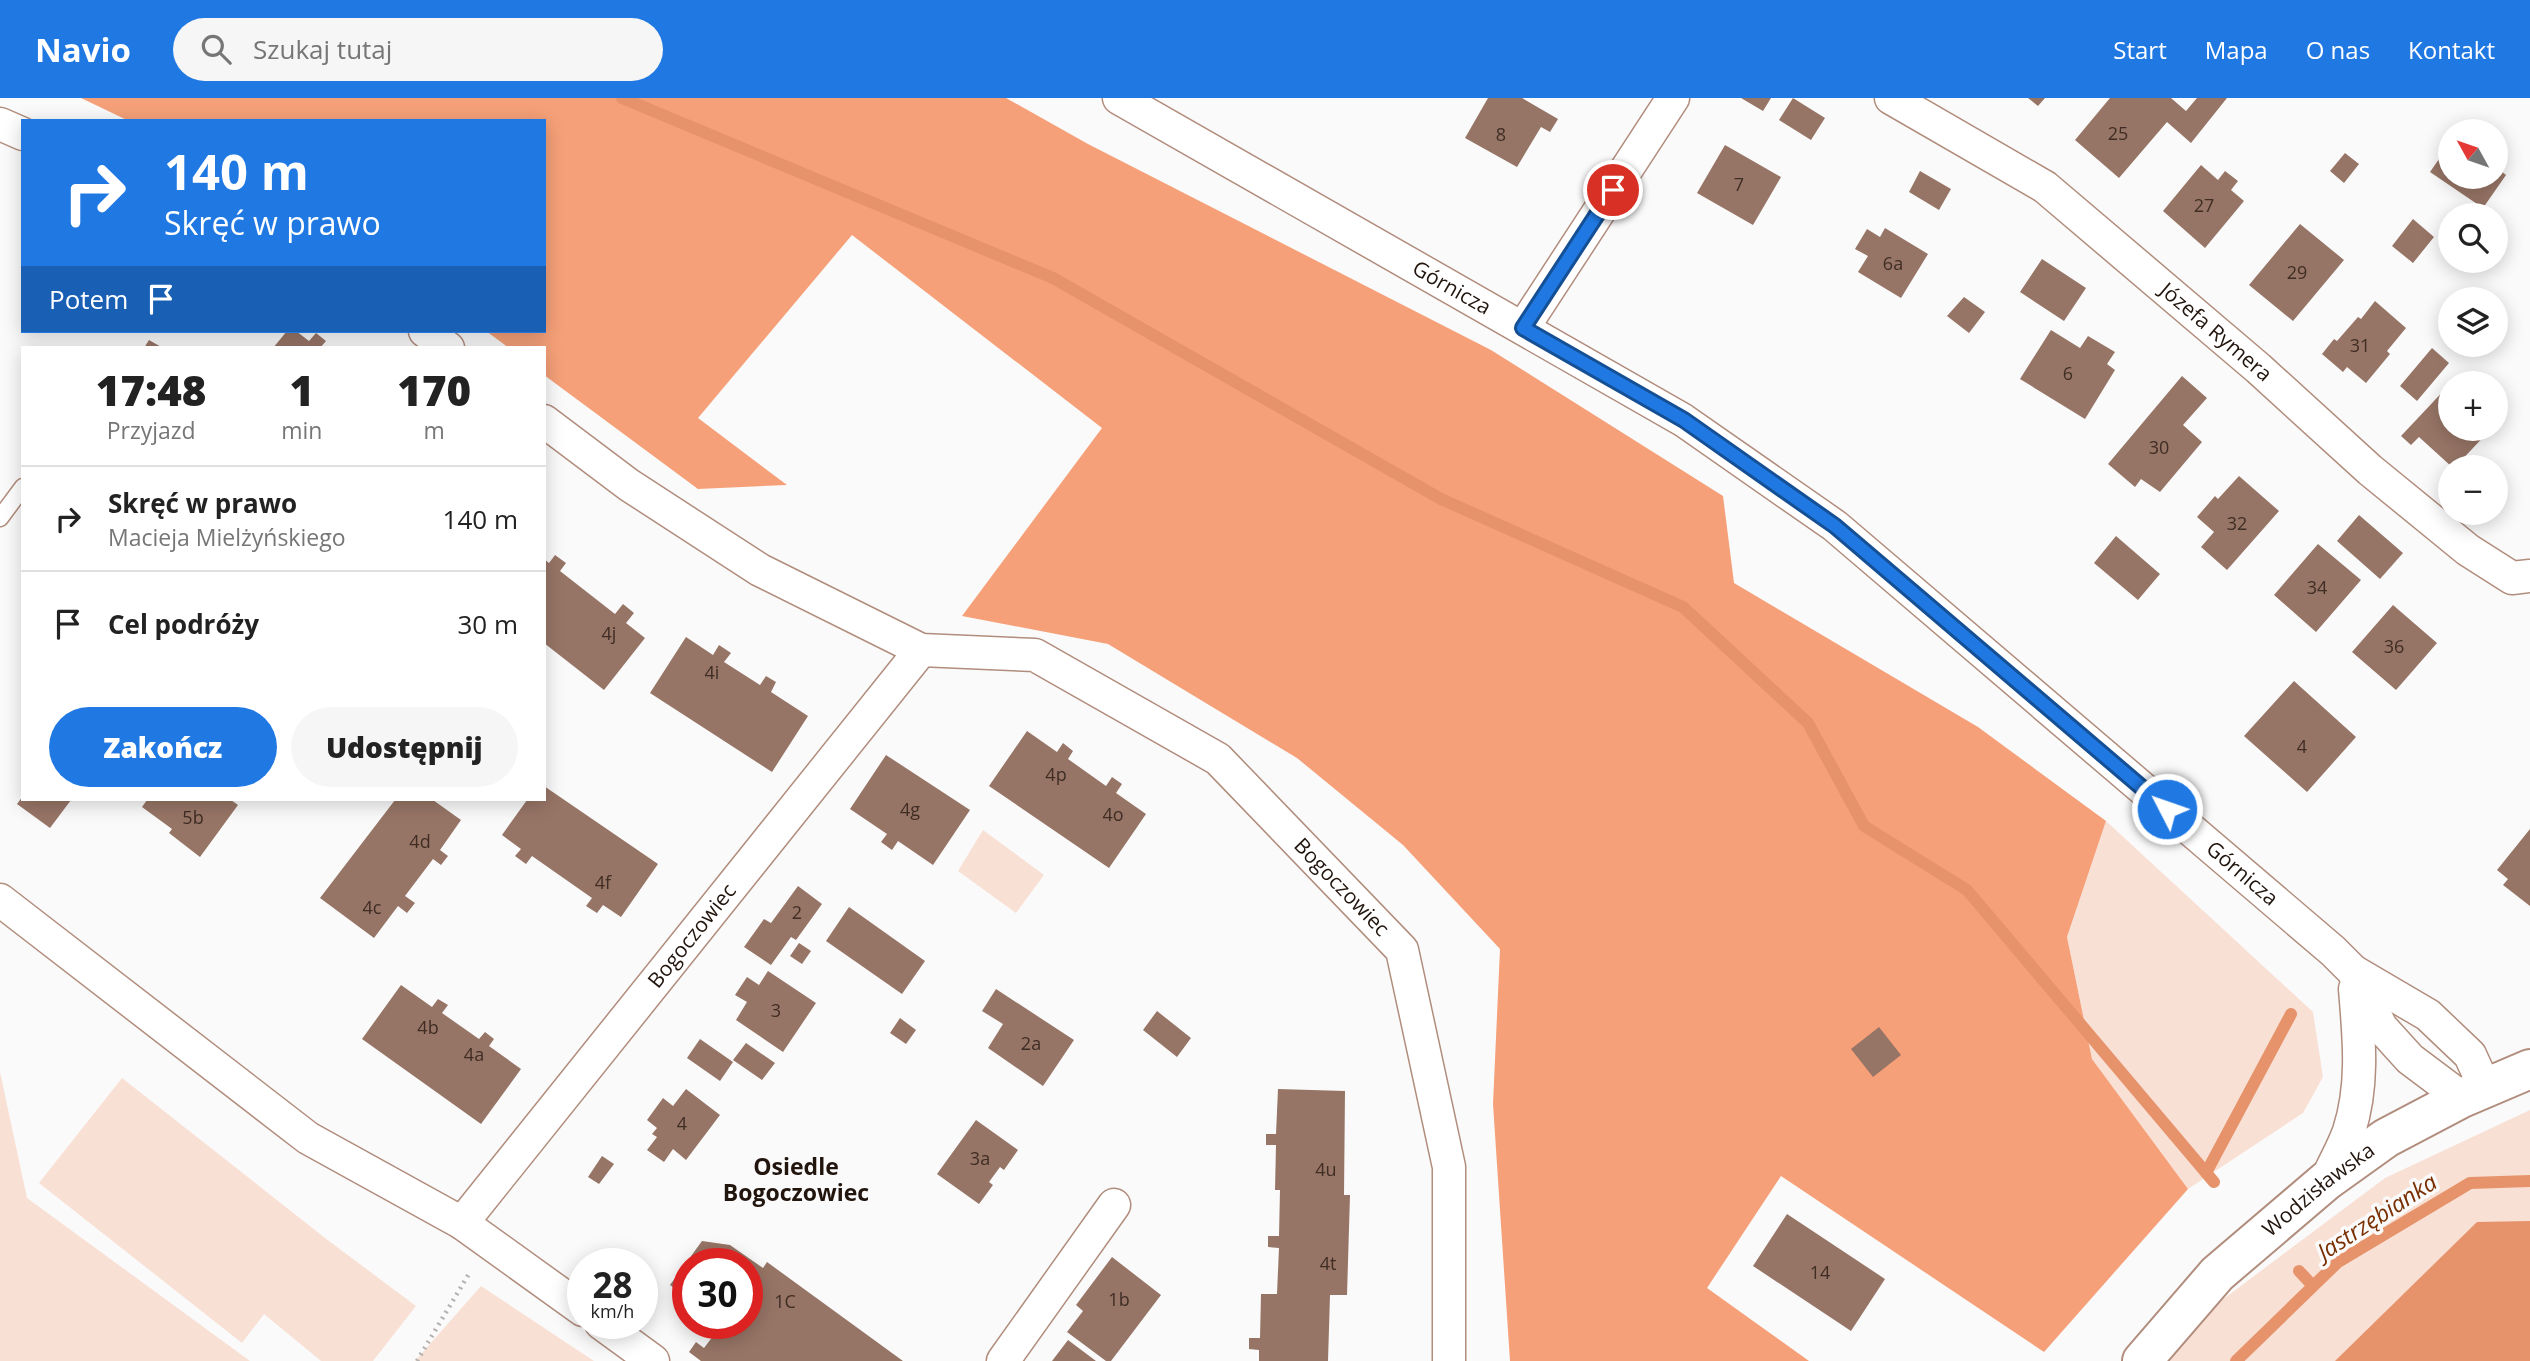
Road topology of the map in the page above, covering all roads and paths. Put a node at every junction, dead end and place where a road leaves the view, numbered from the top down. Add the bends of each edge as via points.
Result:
1 (1119, 98) edge
2 (1673, 98) edge
3 (1891, 98) edge
4 (0, 124) edge
5 (21, 133) edge
6 (1523, 328) junction
7 (428, 333) edge
8 (445, 346) edge
9 (546, 423) edge
10 (21, 490) edge
11 (0, 518) edge
12 (2530, 576) edge
13 (921, 650) junction
14 (0, 900) edge
15 (2353, 971) junction
16 (2530, 1069) edge
17 (2474, 1094) junction
18 (2326, 1181) junction
19 (1114, 1205) dead end
20 (462, 1223) junction
21 (489, 1242) junction
22 (567, 1298) edge
23 (623, 1339) edge
24 (416, 1361) edge
25 (653, 1361) edge
26 (1003, 1361) edge
27 (1449, 1361) edge
28 (2142, 1361) edge

1 - 6 street, Górnicza
2 - 6 street
3 - 12 street, Józefa Rymera via 2045,187 2468,550 2512,578
4 - 5 street
6 - 15 street, Górnicza via 1684,420 1835,526
7 - 8 street
9 - 13 street, Bogoczowiec via 629,485 760,570
10 - 11 lane
13 - 20 street, Bogoczowiec
13 - 27 street, Bogoczowiec via 1035,655 1218,759 1402,950 1449,1167
14 - 20 street via 307,1138
15 - 17 street, Górnicza via 2381,1027 2410,1059
15 - 17 street via 2428,1015 2470,1055
15 - 18 street via 2359,1091 2349,1133
16 - 17 main road, Wodzisławska
17 - 18 main road, Wodzisławska via 2386,1138
18 - 28 main road, Wodzisławska via 2217,1274
19 - 26 street
20 - 21 street
21 - 22 street
21 - 24 path
23 - 25 street

